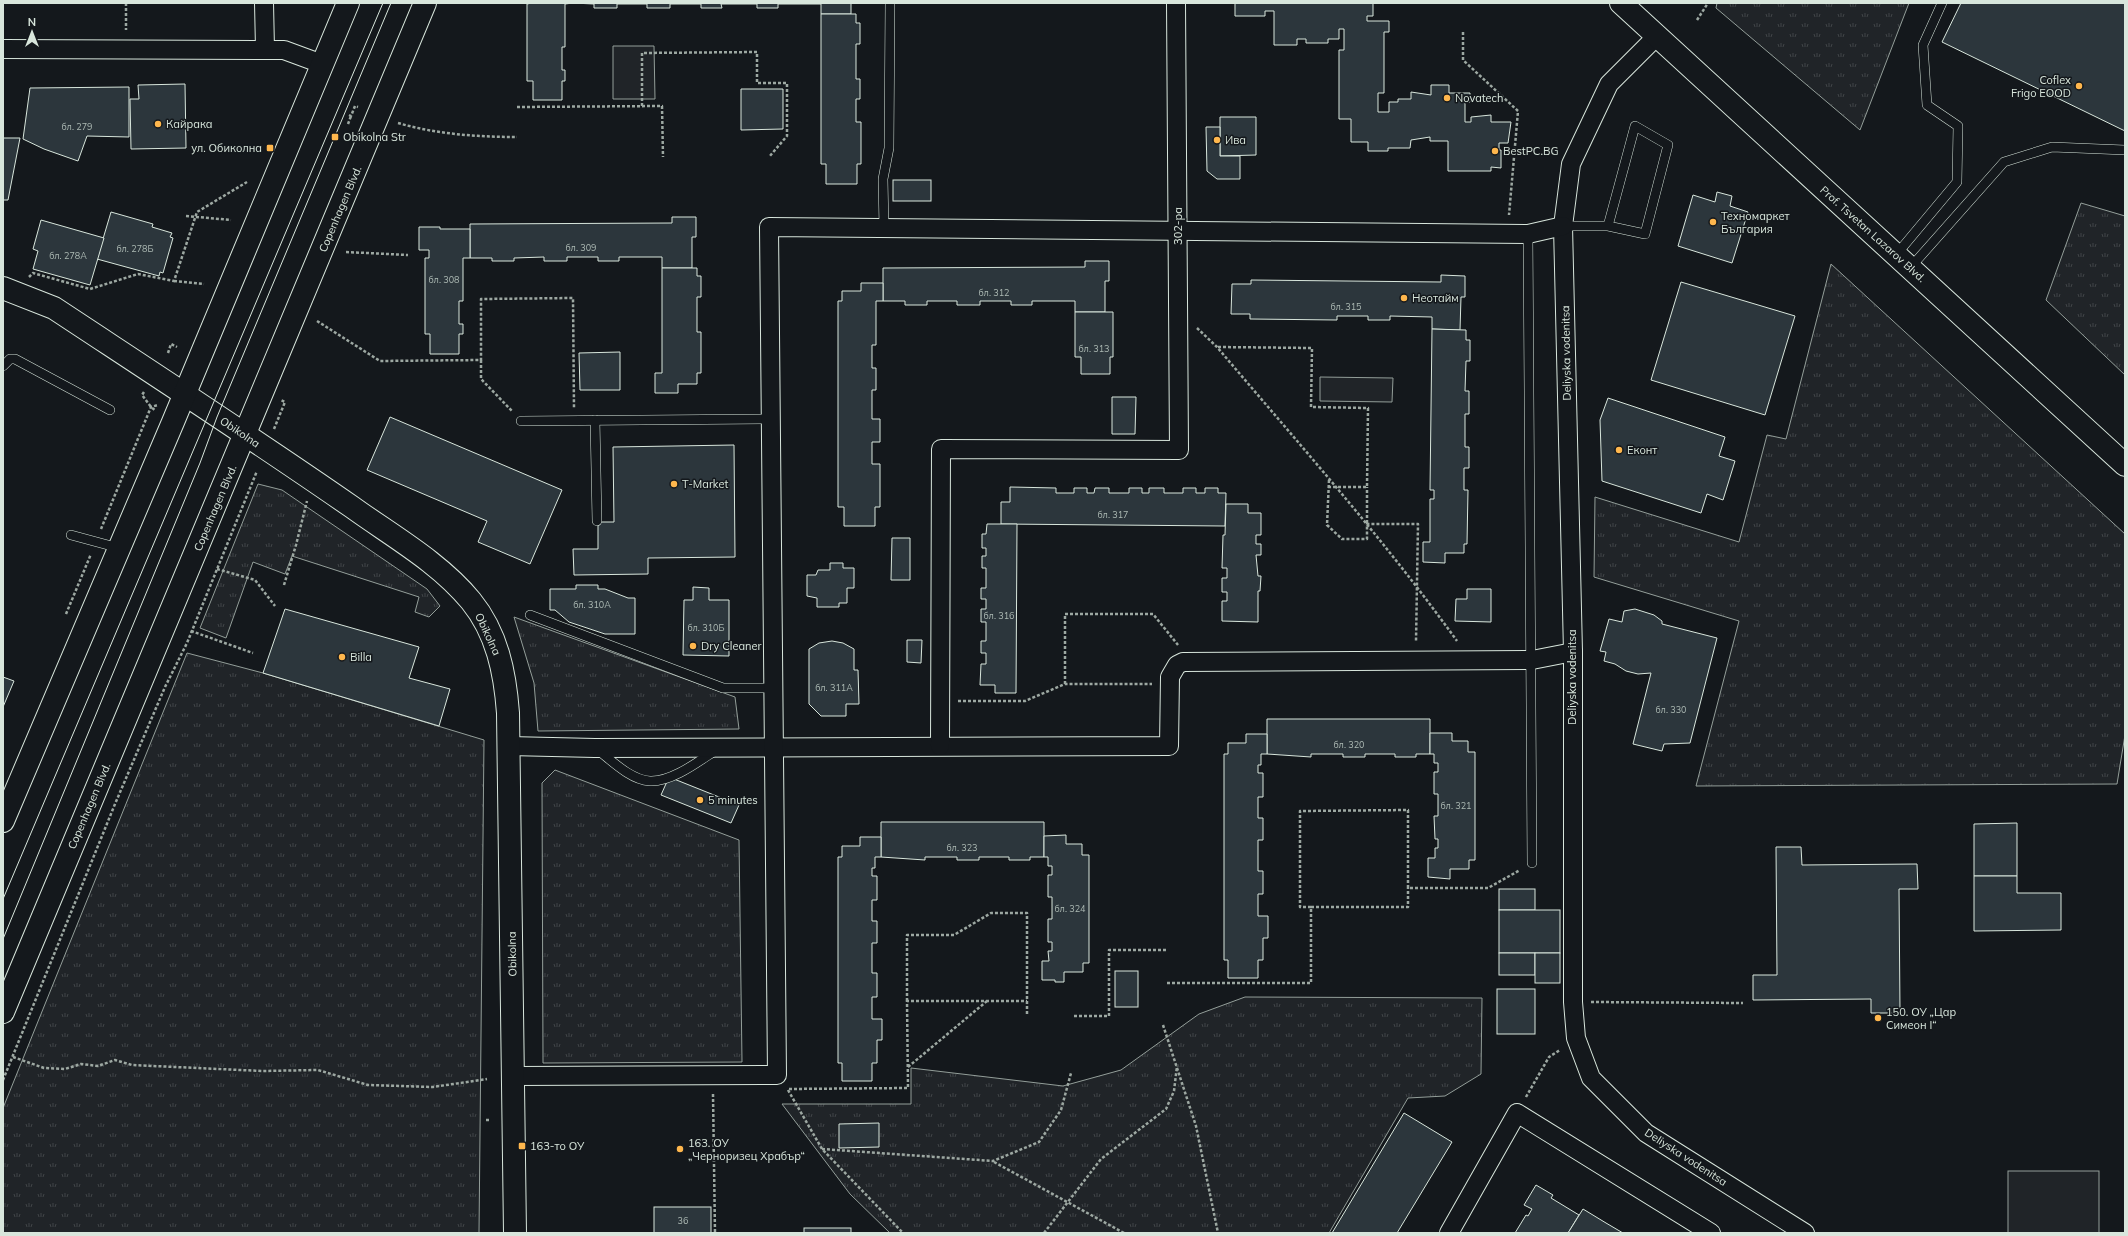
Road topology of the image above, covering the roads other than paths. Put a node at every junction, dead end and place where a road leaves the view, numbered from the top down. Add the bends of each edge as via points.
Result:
1 (264, 3) edge
2 (348, 3) edge
3 (425, 3) edge
4 (890, 3) edge
5 (1176, 3) edge
6 (1621, 3) edge
7 (1942, 3) edge
8 (1656, 36) junction
9 (3, 48) edge
10 (265, 49) junction
11 (322, 64) junction
12 (2125, 150) edge
13 (1563, 226) junction
14 (1608, 226) junction
15 (884, 228) junction
16 (1178, 231) junction
17 (1528, 234) junction
18 (1903, 262) junction
19 (3, 288) edge
20 (3, 366) edge
21 (184, 394) junction
22 (110, 410) dead end
23 (771, 419) junction
24 (521, 420) road end
25 (595, 420) junction
26 (245, 436) junction
27 (2125, 465) edge
28 (597, 521) dead end
29 (71, 535) dead end
30 (119, 548) junction
31 (530, 615) dead end
32 (1573, 652) junction
33 (1532, 660) junction
34 (774, 688) junction
35 (509, 746) junction
36 (940, 746) junction
37 (774, 747) junction
38 (595, 748) junction
39 (720, 748) junction
40 (3, 821) edge
41 (1532, 863) road end
42 (3, 1012) edge
43 (514, 1076) junction
44 (515, 1233) edge
45 (1449, 1233) edge
46 (1711, 1233) edge
47 (1805, 1233) edge

1 - 10 street
2 - 11 main road
3 - 26 main road, Copenhagen Blvd.
4 - 15 lane via 889,148 883,179
5 - 16 street, 302-ра
6 - 8 main road, Prof. Tsvetan Lazarov Blvd.
7 - 18 lane via 1923,45 1927,105 1958,126 1957,182
8 - 13 street, Deliyska vodenitsa via 1609,84 1571,164
8 - 18 main road, Prof. Tsvetan Lazarov Blvd.
9 - 10 street
10 - 11 street via 284,50
11 - 21 main road
12 - 18 lane via 2052,147 2004,162
13 - 14 lane
13 - 17 street
13 - 32 street, Deliyska vodenitsa
14 - 14 lane via 1645,234 1668,145 1635,126
15 - 16 street
15 - 23 street via 769,227
16 - 17 street
16 - 36 street, 302-ра via 1179,450 941,449
17 - 33 lane
18 - 27 main road, Prof. Tsvetan Lazarov Blvd.
19 - 21 main road, Obikolna via 54,308
20 - 22 lane via 10,359 15,360
21 - 26 main road, Obikolna
21 - 30 main road
23 - 25 lane
23 - 34 street
24 - 25 lane
25 - 28 lane
26 - 35 main road, Obikolna via 438,568 470,600 483,618 497,648 506,680
26 - 42 main road, Copenhagen Blvd.
29 - 30 lane
30 - 40 main road
31 - 34 lane via 723,688
32 - 33 street
32 - 47 street, Deliyska vodenitsa via 1573,1002 1576,1038 1591,1078 1646,1133
33 - 36 street via 1189,660 1177,665 1170,677 1169,746
33 - 41 lane
34 - 37 street
35 - 38 street
35 - 43 main road, Obikolna
36 - 37 street
37 - 39 street
37 - 43 street via 783,1082 712,1075
38 - 39 street
38 - 39 lane via 628,773 650,781 687,769
43 - 44 main road, Obikolna
45 - 46 street via 1517,1113

